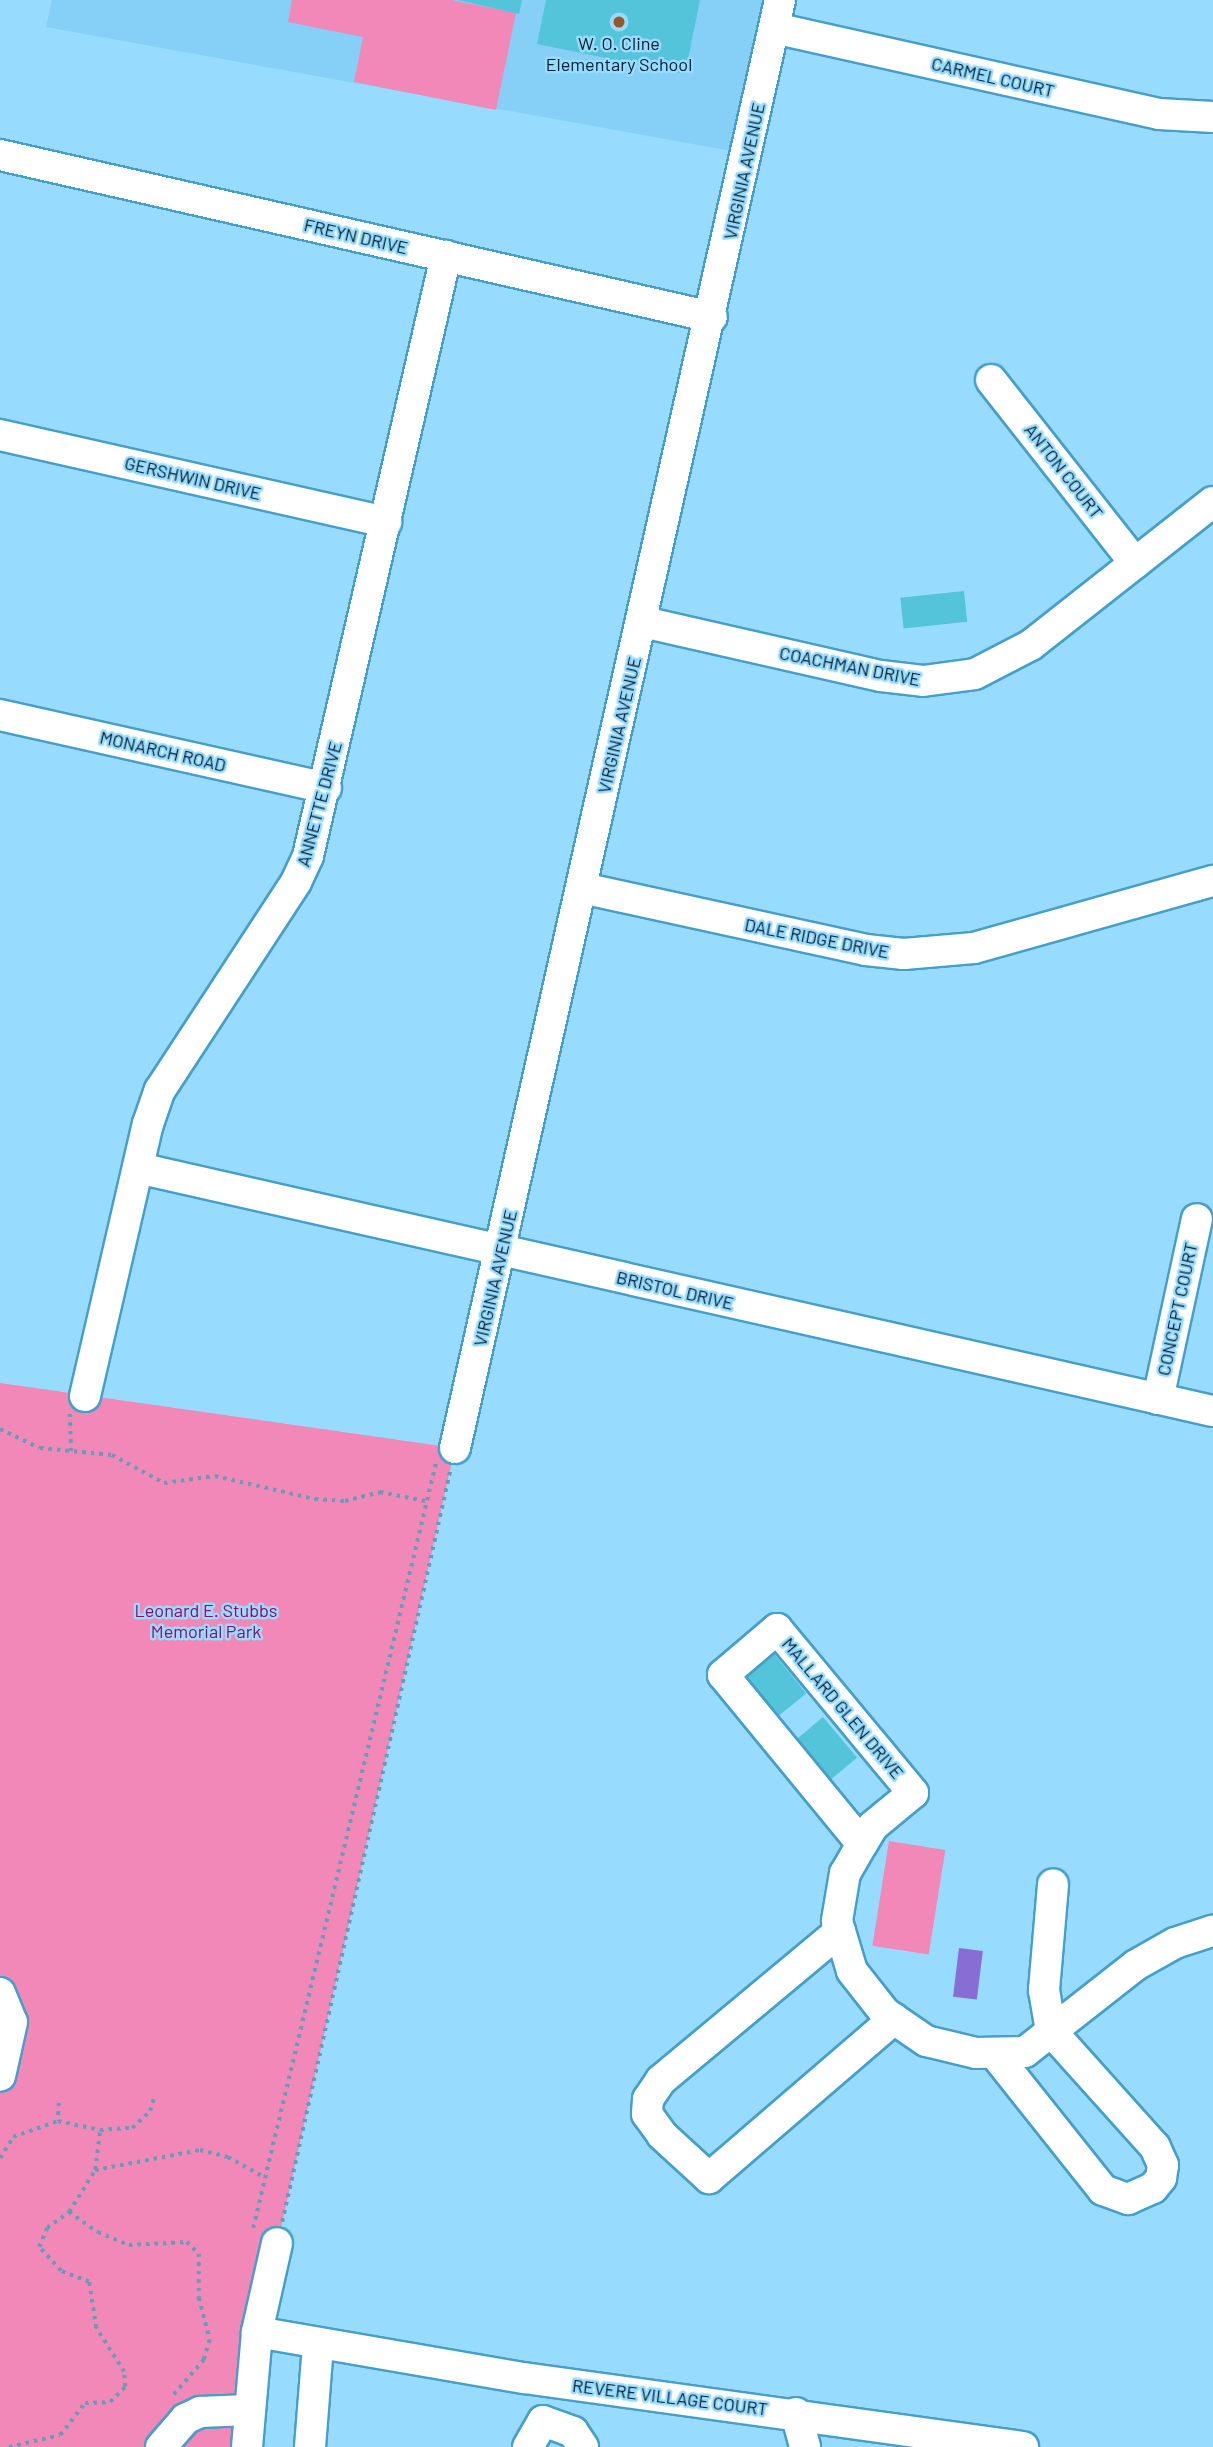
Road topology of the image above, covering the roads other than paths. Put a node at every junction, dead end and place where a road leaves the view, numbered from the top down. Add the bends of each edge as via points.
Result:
1 (777, 14) edge
2 (1213, 117) edge
3 (0, 155) edge
4 (446, 256) junction
5 (712, 317) junction
6 (991, 380) dead end
7 (0, 435) edge
8 (1213, 502) edge
9 (386, 522) junction
10 (1135, 563) junction
11 (643, 622) junction
12 (0, 715) edge
13 (326, 788) junction
14 (1213, 881) edge
15 (582, 888) junction
16 (138, 1168) junction
17 (1197, 1219) dead end
18 (501, 1250) junction
19 (85, 1396) dead end
20 (1158, 1399) junction
21 (1213, 1411) edge
22 (447, 1449) road end
23 (862, 1844) junction
24 (1053, 1884) dead end
25 (840, 1931) junction
26 (1213, 1931) edge
27 (0, 1993) edge
28 (894, 2019) junction
29 (1051, 2031) junction
30 (993, 2053) junction
31 (0, 2076) edge
32 (265, 2235) road end
33 (257, 2332) junction
34 (318, 2345) junction
35 (524, 2378) junction
36 (248, 2410) junction
37 (796, 2413) junction
38 (543, 2421) junction
39 (161, 2447) edge
40 (247, 2447) edge
41 (310, 2447) edge
42 (528, 2447) edge
43 (583, 2447) edge
44 (805, 2447) edge
45 (1023, 2447) edge

1 - 2 street, CARMEL COURT via 1159,114
1 - 5 street, VIRGINIA AVENUE
3 - 4 street, FREYN DRIVE
4 - 5 street, FREYN DRIVE
4 - 9 street, ANNETTE DRIVE
5 - 11 street, VIRGINIA AVENUE
6 - 10 street, ANTON COURT
7 - 9 street, GERSHWIN DRIVE
8 - 10 street, COACHMAN DRIVE
9 - 13 street, ANNETTE DRIVE
10 - 11 street, COACHMAN DRIVE via 1000,664 946,680 881,676
11 - 15 street, VIRGINIA AVENUE
12 - 13 street, MONARCH ROAD
13 - 16 street, ANNETTE DRIVE via 308,856 296,882 172,1066 148,1124
14 - 15 street, DALE RIDGE DRIVE via 974,948 904,954 866,950
15 - 18 street, VIRGINIA AVENUE
16 - 18 street, BRISTOL DRIVE
16 - 19 street, ANNETTE DRIVE
17 - 20 street, CONCEPT COURT
18 - 20 street, BRISTOL DRIVE
18 - 22 street, VIRGINIA AVENUE
20 - 21 street, BRISTOL DRIVE
23 - 23 street, MALLARD GLEN DRIVE via 873,1826 914,1793 777,1629 723,1675
23 - 25 street, MALLARD GLEN DRIVE via 845,1873 837,1922
24 - 29 street via 1044,1990
25 - 28 street, MALLARD GLEN DRIVE via 852,1971
25 - 28 street via 661,2080 648,2099 647,2114 662,2135 709,2178
26 - 29 street, MALLARD GLEN DRIVE via 1175,1943 1136,1965
27 - 31 street via 12,2022
28 - 30 street, MALLARD GLEN DRIVE via 926,2041
29 - 30 street, MALLARD GLEN DRIVE via 1025,2052
29 - 30 street via 1155,2147 1163,2165 1161,2178 1142,2195 1122,2199 1103,2190
32 - 33 street
33 - 34 street, REVERE VILLAGE COURT
33 - 36 street
34 - 35 street, REVERE VILLAGE COURT
34 - 41 street
35 - 37 street, REVERE VILLAGE COURT
35 - 38 street
36 - 39 street via 200,2412 185,2419
36 - 40 street
37 - 44 street
37 - 45 street, REVERE VILLAGE COURT
38 - 42 street
38 - 43 street via 573,2432

